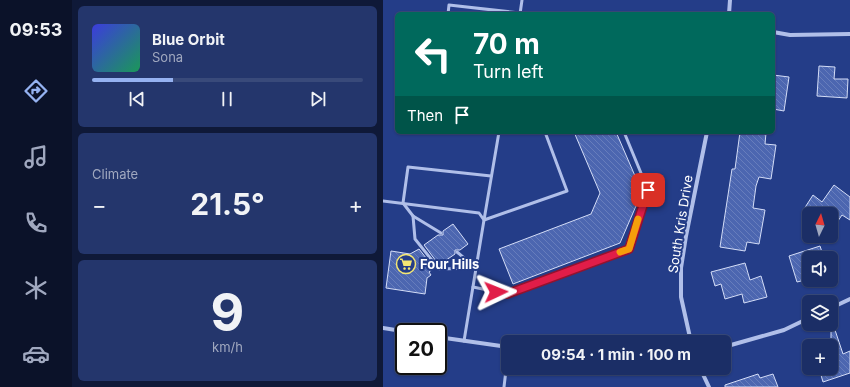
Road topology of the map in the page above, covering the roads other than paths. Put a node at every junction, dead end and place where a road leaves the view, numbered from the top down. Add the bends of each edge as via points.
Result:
1 (522, 0) edge
2 (730, 0) edge
3 (448, 12) edge
4 (504, 12) edge
5 (520, 12) edge
6 (729, 12) edge
7 (775, 32) edge
8 (850, 34) edge
9 (499, 134) edge
10 (546, 134) edge
11 (625, 134) edge
12 (707, 134) edge
13 (491, 176) junction
14 (383, 201) edge
15 (403, 203) junction
16 (413, 216) junction
17 (484, 220) junction
18 (441, 233) dead end
19 (457, 252) dead end
20 (476, 268) junction
21 (473, 287) junction
22 (850, 299) edge
23 (838, 305) edge
24 (802, 321) edge
25 (383, 328) edge
26 (395, 330) edge
27 (689, 335) edge
28 (447, 338) edge
29 (464, 341) junction
30 (731, 345) edge
31 (501, 346) edge
32 (506, 375) edge
33 (703, 375) edge
34 (505, 387) edge
35 (709, 387) edge

1 - 5 lane
2 - 6 street
3 - 4 lane via 449,5
7 - 8 street via 790,35
9 - 13 lane
10 - 17 lane via 567,191
11 - 21 lane via 648,190 629,249 507,294
12 - 27 street, South Kris Drive via 681,268 681,297
13 - 15 lane via 408,167
13 - 17 lane
14 - 15 lane
15 - 16 lane
15 - 17 lane via 479,213
16 - 18 lane
16 - 20 lane via 415,239 439,269
17 - 20 lane
19 - 20 lane
20 - 21 lane
21 - 29 lane
22 - 23 street
24 - 30 street via 783,330
25 - 26 street
28 - 29 street
29 - 31 street
32 - 34 lane
33 - 35 street

